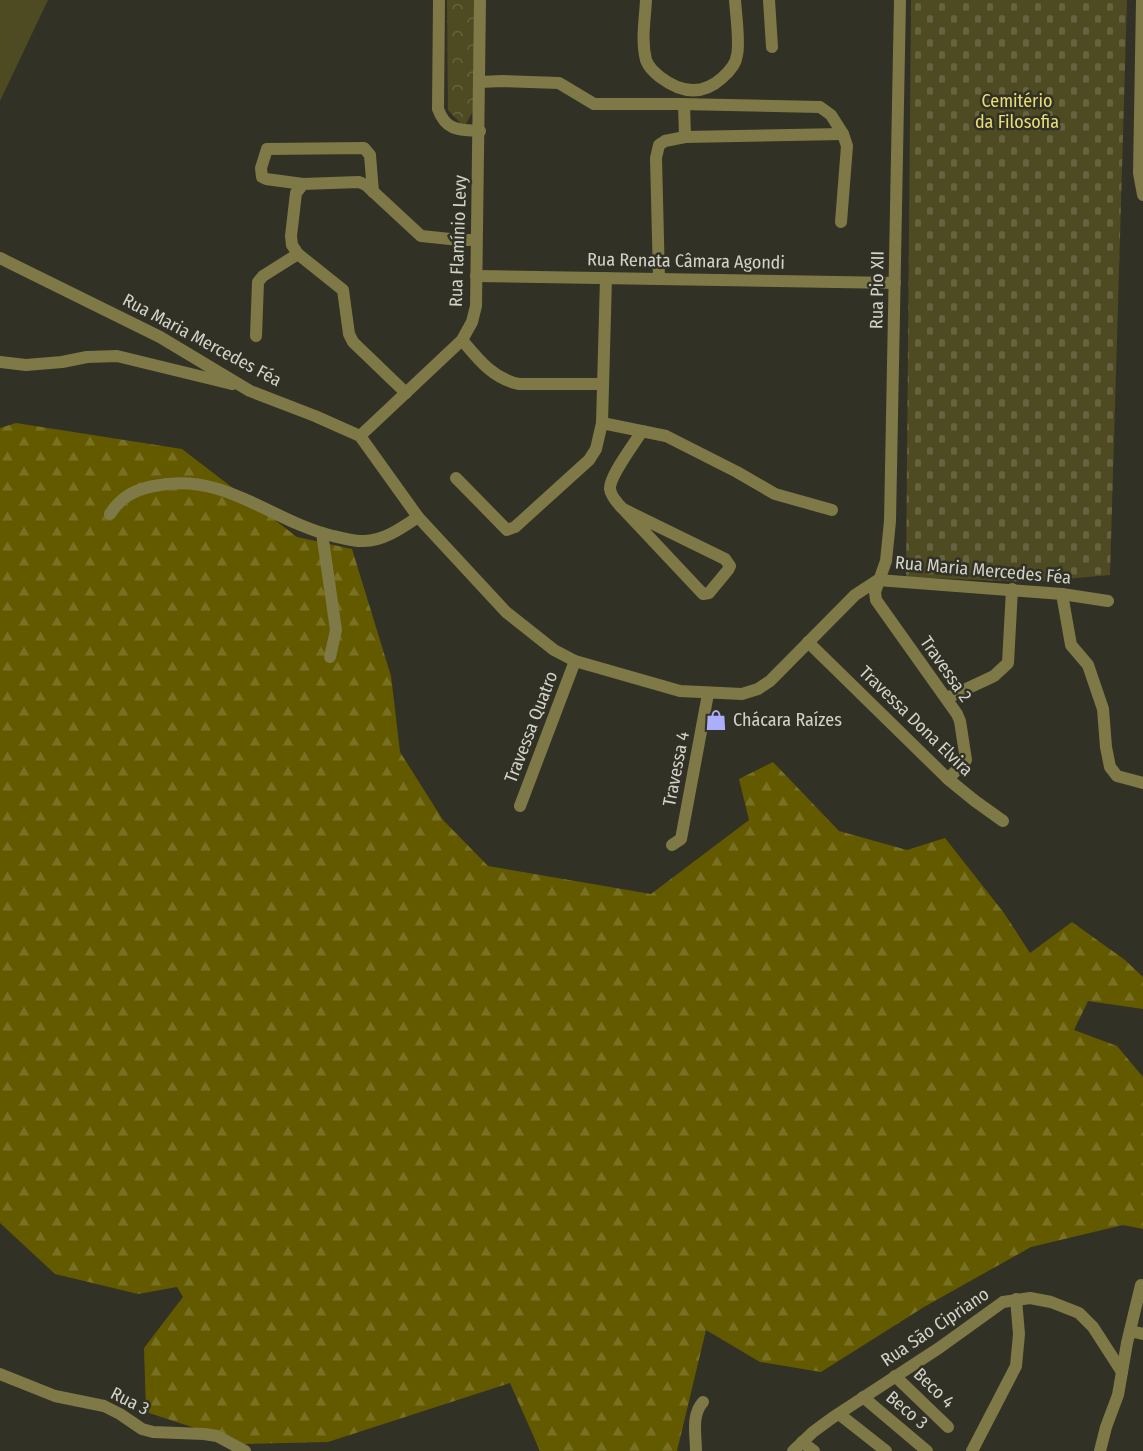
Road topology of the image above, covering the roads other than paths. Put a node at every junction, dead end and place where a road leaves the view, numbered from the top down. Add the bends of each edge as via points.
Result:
1 (439, 0) edge
2 (480, 0) edge
3 (646, 0) edge
4 (735, 0) edge
5 (769, 0) edge
6 (900, 0) edge
7 (1142, 0) edge
8 (772, 47) dead end
9 (480, 82) junction
10 (684, 104) junction
11 (480, 131) junction
12 (843, 134) junction
13 (685, 137) junction
14 (303, 184) junction
15 (373, 192) junction
16 (1143, 195) edge
17 (841, 222) dead end
18 (476, 240) junction
19 (298, 254) junction
20 (0, 258) edge
21 (476, 276) junction
22 (606, 278) junction
23 (659, 279) junction
24 (895, 283) junction
25 (256, 336) dead end
26 (462, 340) junction
27 (0, 362) edge
28 (602, 384) junction
29 (250, 391) junction
30 (406, 393) junction
31 (602, 423) junction
32 (642, 431) junction
33 (360, 436) junction
34 (456, 478) dead end
35 (622, 509) junction
36 (832, 510) dead end
37 (110, 514) dead end
38 (418, 517) junction
39 (322, 533) junction
40 (878, 580) junction
41 (1012, 589) junction
42 (1062, 594) junction
43 (1108, 601) dead end
44 (808, 642) junction
45 (330, 657) dead end
46 (575, 661) junction
47 (708, 694) junction
48 (947, 698) junction
49 (948, 779) junction
50 (1143, 783) edge
51 (520, 806) dead end
52 (1003, 821) dead end
53 (672, 845) dead end
54 (1141, 1285) dead end
55 (1016, 1299) junction
56 (1130, 1331) junction
57 (1143, 1334) edge
58 (1122, 1372) junction
59 (0, 1374) edge
60 (895, 1376) junction
61 (863, 1397) junction
62 (703, 1402) dead end
63 (839, 1414) junction
64 (948, 1427) dead end
65 (798, 1447) edge
66 (245, 1451) edge
67 (696, 1451) edge
68 (814, 1451) edge
69 (886, 1451) edge
70 (927, 1451) edge
71 (972, 1451) edge
72 (1100, 1451) edge

1 - 11 street via 438,109 450,126
2 - 9 street, Rua Flamínio Levy
3 - 4 street via 646,62 667,82 694,92 717,83 732,67 737,55
5 - 8 street
6 - 24 street, Rua Pio XII
7 - 16 street via 1139,173
9 - 10 street via 559,83 594,104
9 - 11 street, Rua Flamínio Levy
10 - 12 street via 820,107 831,115
10 - 13 street
11 - 18 street, Rua Flamínio Levy
12 - 13 street
12 - 17 street via 847,146
13 - 23 street via 659,145 656,158
14 - 15 street via 359,182
14 - 15 street via 262,177 267,149 364,148 370,155
14 - 19 street via 296,193 291,236
15 - 18 street via 421,236
18 - 21 street, Rua Flamínio Levy
19 - 25 street via 258,282
19 - 30 street via 340,286 353,342
20 - 29 street, Rua Maria Mercedes Féa via 160,337
21 - 22 street, Rua Renata Câmara Agondi
21 - 26 street, Rua Flamínio Levy via 476,306
22 - 23 street, Rua Renata Câmara Agondi
22 - 28 street
23 - 24 street, Rua Renata Câmara Agondi
24 - 40 street, Rua Pio XII via 890,521 886,561
26 - 28 street via 484,365 509,382
26 - 30 street, Rua Flamínio Levy
27 - 29 street via 26,365 117,356
28 - 31 street
29 - 33 street, Rua Maria Mercedes Féa
30 - 33 street, Rua Flamínio Levy
31 - 32 street
31 - 34 street via 589,460 507,530
32 - 35 street via 610,489
32 - 36 street via 666,436 775,494
33 - 38 street, Rua Maria Mercedes Féa
35 - 35 street via 725,559 728,570 709,593 703,594
37 - 39 street via 133,491 188,483 232,492
38 - 39 street via 365,542
38 - 46 street, Rua Maria Mercedes Féa via 506,612 554,650
39 - 45 street via 336,630
40 - 41 street, Rua Maria Mercedes Féa
40 - 44 street, Rua Maria Mercedes Féa via 855,595
40 - 48 street, Travessa 2 via 875,592 881,608
41 - 42 street, Rua Maria Mercedes Féa
41 - 48 street via 1009,657 1005,668
42 - 43 street, Rua Maria Mercedes Féa
42 - 50 street via 1071,645 1088,665 1103,709 1110,767 1117,776
44 - 47 street, Rua Maria Mercedes Féa via 758,689 742,694
44 - 49 street, Travessa Dona Elvira
46 - 47 street, Rua Maria Mercedes Féa via 680,691
46 - 51 street, Travessa Quatro
47 - 53 street, Travessa 4 via 681,839
48 - 49 street, Travessa 2 via 960,721 967,756
49 - 52 street, Travessa Dona Elvira
54 - 56 street
55 - 58 street, Rua São Cipriano via 1052,1302 1078,1313 1100,1335
55 - 60 street, Rua São Cipriano via 1003,1302
55 - 71 street via 1016,1366
56 - 57 street
56 - 58 street
58 - 72 street
59 - 66 street, Rua 3 via 55,1396 105,1406 142,1429 211,1435
60 - 61 street, Rua São Cipriano
60 - 64 street, Beco 4
61 - 63 street, Rua São Cipriano
61 - 70 street, Beco 3
62 - 67 street via 696,1420
63 - 65 street, Rua São Cipriano
63 - 69 street
65 - 68 street

